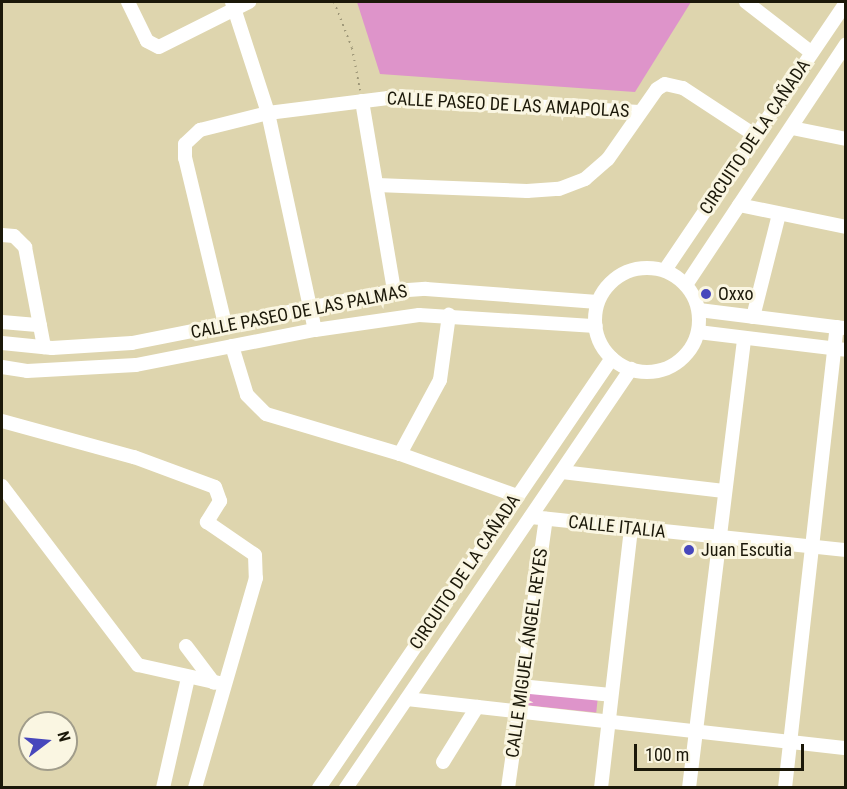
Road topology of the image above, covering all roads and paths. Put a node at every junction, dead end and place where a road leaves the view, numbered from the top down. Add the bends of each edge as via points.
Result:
1 (128, 2) edge
2 (249, 2) edge
3 (334, 2) edge
4 (746, 2) edge
5 (846, 3) edge
6 (234, 5) edge
7 (845, 46) edge
8 (812, 53) junction
9 (362, 101) junction
10 (640, 112) junction
11 (268, 113) junction
12 (792, 128) junction
13 (756, 136) junction
14 (846, 139) edge
15 (377, 185) junction
16 (740, 205) junction
17 (779, 214) junction
18 (846, 227) edge
19 (2, 235) edge
20 (665, 270) junction
21 (686, 285) junction
22 (394, 291) junction
23 (598, 302) junction
24 (310, 307) junction
25 (699, 310) junction
26 (449, 315) junction
27 (753, 317) junction
28 (2, 322) edge
29 (225, 324) junction
30 (40, 325) junction
31 (596, 326) junction
32 (841, 328) edge
33 (315, 330) junction
34 (698, 332) junction
35 (744, 339) junction
36 (2, 343) edge
37 (232, 346) junction
38 (44, 347) junction
39 (840, 349) edge
40 (612, 358) junction
41 (2, 367) edge
42 (631, 369) junction
43 (2, 421) edge
44 (400, 454) junction
45 (561, 472) junction
46 (2, 486) edge
47 (724, 491) junction
48 (517, 496) junction
49 (531, 517) junction
50 (546, 519) junction
51 (631, 529) junction
52 (718, 537) junction
53 (812, 547) junction
54 (846, 550) edge
55 (186, 646) dead end
56 (188, 678) junction
57 (219, 684) junction
58 (520, 686) junction
59 (612, 695) junction
60 (407, 699) junction
61 (477, 707) junction
62 (517, 711) junction
63 (609, 723) junction
64 (695, 732) junction
65 (789, 741) junction
66 (846, 748) edge
67 (443, 762) dead end
68 (163, 788) edge
69 (195, 788) edge
70 (319, 788) edge
71 (346, 788) edge
72 (508, 788) edge
73 (601, 788) edge
74 (689, 788) edge
75 (785, 788) edge

1 - 6 street via 147,41 159,46
2 - 6 street
3 - 9 path via 352,48
4 - 8 street
5 - 8 street, CIRCUITO DE LA CAÑADA
6 - 11 street
7 - 12 street, CIRCUITO DE LA CAÑADA
8 - 13 street, CIRCUITO DE LA CAÑADA
9 - 10 street, CALLE PASEO DE LAS AMAPOLAS via 424,98
9 - 11 street, CALLE PASEO DE LAS AMAPOLAS
9 - 15 street
10 - 13 street via 657,89 675,84
10 - 15 street via 608,159 585,179 559,189
11 - 24 street
11 - 29 street, CALLE PASEO DE LAS AMAPOLAS via 200,130 185,144 185,158
12 - 14 street
12 - 16 street, CIRCUITO DE LA CAÑADA
13 - 20 street, CIRCUITO DE LA CAÑADA
15 - 22 street
16 - 17 street
16 - 21 street, CIRCUITO DE LA CAÑADA
17 - 18 street
17 - 27 street
19 - 30 street via 14,236 25,247
20 - 21 street
20 - 23 street via 649,267 625,273 606,288
21 - 25 street
22 - 23 street, CALLE PASEO DE LAS PALMAS
22 - 24 street, CALLE PASEO DE LAS PALMAS
23 - 31 street
24 - 29 street, CALLE PASEO DE LAS PALMAS
24 - 33 street
25 - 27 street
25 - 34 street
26 - 31 street, CALLE PASEO DE LAS PALMAS
26 - 33 street, CALLE PASEO DE LAS PALMAS via 390,318
26 - 44 street via 440,380
27 - 32 street
28 - 30 street
29 - 38 street, CALLE PASEO DE LAS PALMAS via 132,343
30 - 38 street
31 - 40 street
32 - 39 street
33 - 37 street, CALLE PASEO DE LAS PALMAS
34 - 35 street
34 - 42 street via 691,348 672,365 648,372
35 - 39 street
35 - 47 street
36 - 38 street, CALLE PASEO DE LAS PALMAS
37 - 41 street, CALLE PASEO DE LAS PALMAS via 94,370 27,371
37 - 44 street via 253,406 266,414
39 - 53 street
40 - 42 street
40 - 48 street, CIRCUITO DE LA CAÑADA
42 - 45 street, CIRCUITO DE LA CAÑADA
43 - 57 street via 134,457 218,490 219,506 207,522 250,548 257,567
44 - 48 street
45 - 47 street
45 - 49 street, CIRCUITO DE LA CAÑADA
46 - 56 street via 138,665
47 - 52 street
48 - 70 street, CIRCUITO DE LA CAÑADA
49 - 50 street, CALLE ITALIA
49 - 60 street, CIRCUITO DE LA CAÑADA
50 - 51 street, CALLE ITALIA
50 - 58 street, CALLE MIGUEL ÁNGEL REYES
51 - 52 street, CALLE ITALIA
51 - 59 street
52 - 53 street, CALLE ITALIA
52 - 64 street
53 - 54 street, CALLE ITALIA
53 - 65 street
55 - 57 street
56 - 57 street
56 - 68 street
57 - 69 street
58 - 59 street
58 - 62 street, CALLE MIGUEL ÁNGEL REYES
59 - 63 street
60 - 61 street
60 - 71 street, CIRCUITO DE LA CAÑADA
61 - 62 street
61 - 67 street
62 - 63 street
62 - 72 street, CALLE MIGUEL ÁNGEL REYES
63 - 64 street
63 - 73 street
64 - 65 street
64 - 74 street
65 - 66 street
65 - 75 street

